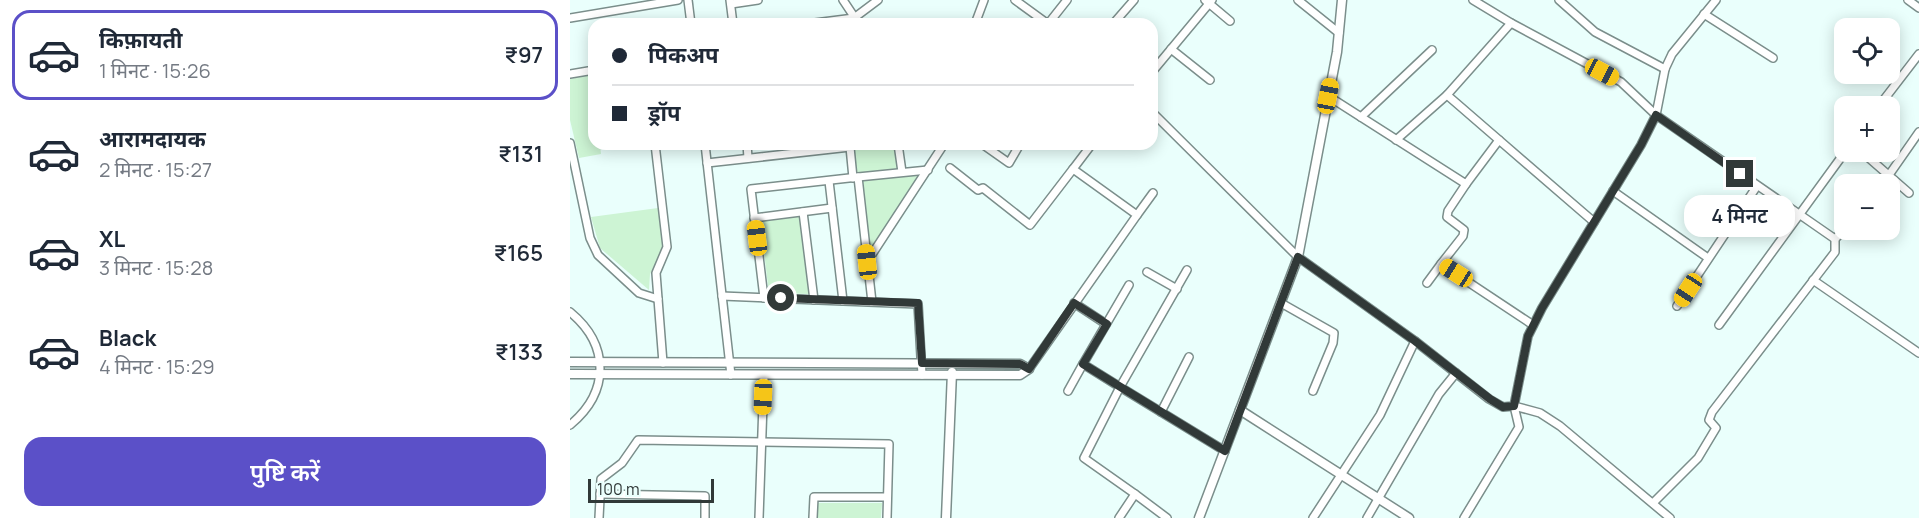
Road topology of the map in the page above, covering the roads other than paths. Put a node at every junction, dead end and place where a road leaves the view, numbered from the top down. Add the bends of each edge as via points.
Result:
1 (678, 0) edge
2 (688, 0) edge
3 (755, 0) edge
4 (843, 0) edge
5 (984, 0) edge
6 (1015, 0) edge
7 (1067, 0) edge
8 (1134, 0) edge
9 (1298, 0) edge
10 (1342, 0) edge
11 (1473, 0) edge
12 (1559, 0) edge
13 (1716, 0) edge
14 (1908, 0) edge
15 (875, 1) edge
16 (1209, 1) edge
17 (731, 2) edge
18 (1919, 8) edge
19 (1704, 14) junction
20 (570, 18) edge
21 (690, 18) edge
22 (732, 18) edge
23 (854, 18) edge
24 (859, 18) edge
25 (977, 18) edge
26 (1036, 18) edge
27 (1053, 18) edge
28 (1118, 18) edge
29 (1230, 21) dead end
30 (1511, 23) junction
31 (1339, 33) junction
32 (1171, 49) junction
33 (1432, 50) dead end
34 (1919, 54) edge
35 (1773, 58) dead end
36 (1158, 65) edge
37 (1665, 69) junction
38 (588, 71) edge
39 (570, 74) edge
40 (1210, 80) dead end
41 (1447, 95) junction
42 (1328, 96) junction
43 (1887, 96) edge
44 (1656, 115) junction
45 (1361, 117) junction
46 (1158, 118) edge
47 (1919, 132) edge
48 (1396, 140) junction
49 (1499, 140) junction
50 (570, 143) edge
51 (655, 150) edge
52 (706, 150) edge
53 (747, 150) edge
54 (815, 150) edge
55 (850, 150) edge
56 (899, 150) edge
57 (940, 150) edge
58 (991, 150) edge
59 (1017, 150) edge
60 (1087, 150) edge
61 (748, 158) junction
62 (1837, 162) edge
63 (1874, 162) edge
64 (707, 163) junction
65 (950, 168) dead end
66 (1073, 169) junction
67 (928, 170) junction
68 (902, 172) junction
69 (1888, 174) edge
70 (1890, 174) edge
71 (856, 177) junction
72 (829, 181) junction
73 (1466, 184) junction
74 (1900, 184) edge
75 (1757, 186) junction
76 (1613, 191) junction
77 (1153, 193) dead end
78 (1910, 193) dead end
79 (832, 208) junction
80 (803, 212) junction
81 (1798, 214) junction
82 (1137, 215) junction
83 (754, 218) junction
84 (1594, 222) junction
85 (1834, 240) joint
86 (1298, 257) junction
87 (1708, 258) junction
88 (867, 262) junction
89 (1441, 264) junction
90 (1187, 270) dead end
91 (1147, 272) dead end
92 (1813, 280) junction
93 (1427, 283) dead end
94 (1130, 285) dead end
95 (1177, 289) junction
96 (722, 296) junction
97 (764, 298) junction
98 (658, 299) junction
99 (814, 300) junction
100 (843, 301) junction
101 (872, 302) junction
102 (1074, 303) junction
103 (1281, 303) junction
104 (1677, 306) dead end
105 (570, 312) edge
106 (1107, 324) junction
107 (1533, 325) junction
108 (1719, 325) dead end
109 (1415, 341) junction
110 (1919, 353) edge
111 (1189, 357) dead end
112 (570, 362) edge
113 (600, 362) junction
114 (663, 363) junction
115 (729, 363) junction
116 (922, 363) junction
117 (952, 363) junction
118 (1083, 364) junction
119 (1029, 369) junction
120 (1456, 373) junction
121 (570, 374) edge
122 (600, 375) junction
123 (731, 375) junction
124 (764, 375) junction
125 (922, 375) junction
126 (952, 375) junction
127 (1120, 387) junction
128 (1068, 390) dead end
129 (1313, 391) dead end
130 (1514, 406) junction
131 (1240, 410) junction
132 (1161, 412) junction
133 (570, 425) edge
134 (762, 442) junction
135 (1225, 451) junction
136 (1342, 475) junction
137 (600, 494) junction
138 (1135, 494) junction
139 (887, 497) junction
140 (1378, 498) junction
141 (1653, 503) junction
142 (598, 518) edge
143 (705, 518) edge
144 (759, 518) edge
145 (813, 518) edge
146 (887, 518) edge
147 (946, 518) edge
148 (1119, 518) edge
149 (1167, 518) edge
150 (1199, 518) edge
151 (1313, 518) edge
152 (1367, 518) edge
153 (1409, 518) edge
154 (1464, 518) edge
155 (1670, 518) edge

1 - 20 street
2 - 21 street
3 - 17 street
4 - 23 street
5 - 25 street
6 - 26 street
7 - 27 street
8 - 28 street
9 - 31 street
10 - 31 street
11 - 30 street
12 - 37 street via 1595,32
13 - 19 street
14 - 18 street
15 - 24 street
16 - 29 street
16 - 32 street
17 - 22 street
19 - 35 street
19 - 37 street
30 - 41 street
30 - 44 street via 1621,82
31 - 42 street
32 - 36 street
32 - 40 street
33 - 45 street
34 - 43 street
37 - 44 street
38 - 39 street
41 - 48 street
41 - 49 street
42 - 45 street
42 - 86 street
44 - 75 street
44 - 76 street
45 - 48 street
46 - 86 street
47 - 70 street
48 - 73 street
49 - 73 street
49 - 84 street
50 - 98 street via 590,238 598,255 639,293
51 - 98 street via 667,247 656,273
52 - 64 street
53 - 61 street
54 - 61 street
55 - 71 street
56 - 68 street
57 - 67 street
58 - 59 street via 1009,163
60 - 66 street
61 - 64 street
62 - 81 street
63 - 69 street
64 - 96 street
65 - 66 street via 1030,225
66 - 82 street
67 - 68 street
67 - 88 street
68 - 71 street
71 - 72 street
71 - 88 street
72 - 79 street
72 - 83 street via 751,189
73 - 89 street via 1447,217 1464,230 1463,236
74 - 78 street
75 - 81 street
75 - 87 street
76 - 84 street
76 - 87 street
77 - 82 street
79 - 80 street
79 - 100 street
80 - 83 street
80 - 99 street
81 - 85 street
81 - 108 street
82 - 102 street
83 - 97 street
84 - 107 street
85 - 92 street via 1835,252
86 - 103 street
86 - 109 street
87 - 104 street
88 - 101 street
89 - 93 street
89 - 107 street
90 - 95 street
91 - 95 street
92 - 110 street
92 - 141 street via 1712,412 1709,420 1716,428 1698,458
94 - 106 street
95 - 127 street
96 - 97 street
96 - 115 street
97 - 99 street
98 - 114 street
99 - 100 street
100 - 101 street
101 - 116 street via 918,303
102 - 106 street
102 - 119 street
103 - 129 street via 1334,333
103 - 131 street
105 - 113 street via 590,332
106 - 118 street
107 - 130 street
109 - 120 street
109 - 136 street via 1380,415
111 - 132 street
112 - 113 street
113 - 114 street
113 - 122 street
114 - 115 street
115 - 116 street
115 - 123 street
116 - 117 street
116 - 125 street
117 - 119 street via 1020,364
117 - 126 street
118 - 127 street
118 - 128 street
119 - 126 street via 1020,375
120 - 130 street via 1503,407
120 - 140 street via 1439,394
121 - 122 street
122 - 123 street
122 - 133 street via 585,411
123 - 124 street
124 - 125 street
124 - 134 street
125 - 126 street
126 - 147 street
127 - 132 street
127 - 138 street via 1084,458
130 - 141 street via 1540,413 1560,426
130 - 154 street via 1519,427
131 - 135 street
131 - 136 street
132 - 135 street
134 - 137 street via 638,440 622,463 601,479
134 - 139 street via 889,444
134 - 144 street
135 - 150 street
136 - 140 street
136 - 151 street
137 - 142 street
137 - 143 street via 705,496
138 - 148 street
138 - 149 street
139 - 145 street via 814,497
139 - 146 street
140 - 152 street
140 - 153 street
141 - 155 street

